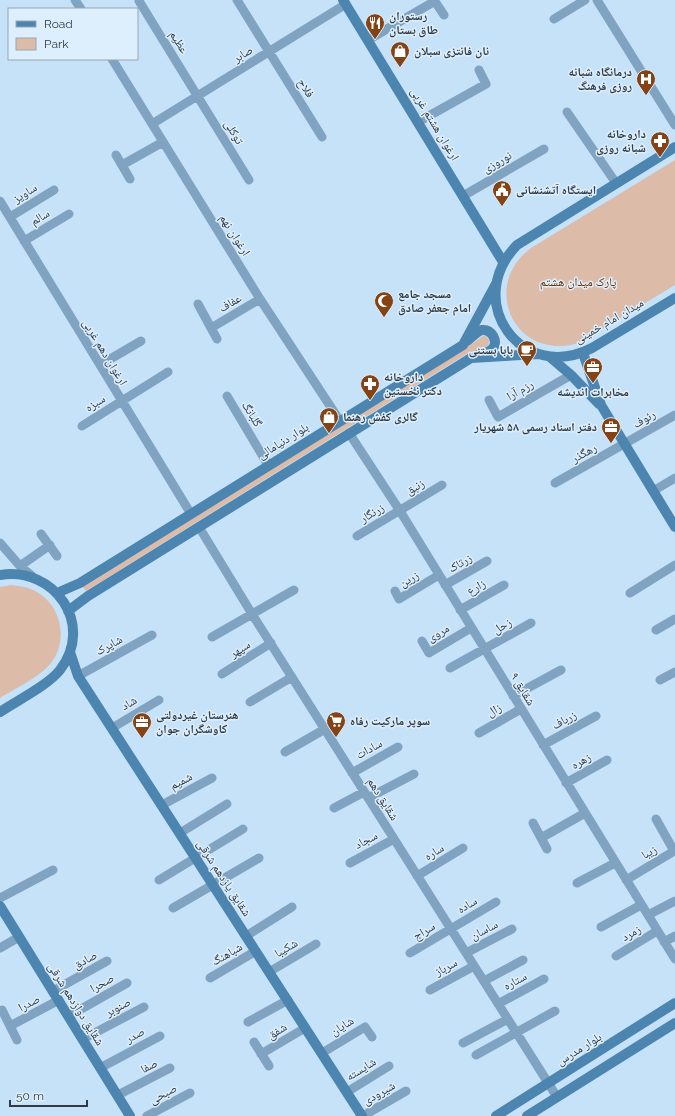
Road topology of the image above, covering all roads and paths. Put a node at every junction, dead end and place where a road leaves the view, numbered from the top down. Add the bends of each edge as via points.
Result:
1 (237, 0) edge
2 (435, 0) edge
3 (585, 0) edge
4 (597, 0) edge
5 (139, 1) edge
6 (344, 2) edge
7 (444, 16) dead end
8 (554, 19) dead end
9 (368, 40) junction
10 (269, 52) junction
11 (113, 60) edge
12 (479, 70) dead end
13 (198, 96) junction
14 (567, 112) dead end
15 (418, 122) junction
16 (152, 124) junction
17 (675, 126) edge
18 (322, 137) dead end
19 (163, 142) junction
20 (675, 147) edge
21 (544, 149) dead end
22 (116, 154) dead end
23 (122, 165) junction
24 (130, 179) dead end
25 (249, 180) dead end
26 (616, 183) junction
27 (54, 190) dead end
28 (463, 196) junction
29 (0, 202) edge
30 (69, 214) dead end
31 (10, 217) junction
32 (24, 241) junction
33 (503, 262) junction
34 (496, 284) junction
35 (675, 298) edge
36 (260, 299) junction
37 (198, 304) dead end
38 (211, 328) junction
39 (218, 339) dead end
40 (141, 341) dead end
41 (462, 345) junction
42 (583, 353) junction
43 (539, 354) junction
44 (550, 357) junction
45 (471, 358) junction
46 (100, 366) junction
47 (168, 372) dead end
48 (571, 375) junction
49 (227, 396) dead end
50 (489, 400) dead end
51 (122, 401) junction
52 (601, 405) junction
53 (675, 415) edge
54 (340, 421) junction
55 (82, 426) dead end
56 (349, 434) junction
57 (624, 444) junction
58 (268, 465) junction
59 (675, 478) edge
60 (555, 482) dead end
61 (442, 485) dead end
62 (653, 491) junction
63 (400, 510) junction
64 (191, 514) junction
65 (199, 527) junction
66 (675, 527) edge
67 (41, 534) dead end
68 (358, 536) dead end
69 (0, 543) edge
70 (50, 545) junction
71 (57, 556) dead end
72 (487, 562) dead end
73 (675, 565) edge
74 (20, 566) junction
75 (0, 575) edge
76 (439, 575) junction
77 (32, 576) junction
78 (445, 585) junction
79 (504, 585) dead end
80 (294, 590) dead end
81 (395, 591) dead end
82 (57, 593) junction
83 (630, 593) dead end
84 (460, 610) junction
85 (68, 611) junction
86 (252, 614) junction
87 (675, 619) edge
88 (531, 623) dead end
89 (471, 628) junction
90 (656, 630) dead end
91 (152, 635) dead end
92 (212, 637) dead end
93 (422, 641) dead end
94 (270, 644) junction
95 (485, 650) junction
96 (70, 652) junction
97 (450, 668) dead end
98 (561, 670) dead end
99 (675, 672) edge
100 (222, 674) dead end
101 (78, 676) junction
102 (292, 677) junction
103 (660, 680) dead end
104 (513, 696) junction
105 (159, 700) dead end
106 (250, 702) dead end
107 (521, 709) junction
108 (0, 712) edge
109 (596, 716) dead end
110 (112, 728) junction
111 (324, 729) junction
112 (479, 732) dead end
113 (543, 745) junction
114 (398, 747) dead end
115 (285, 752) dead end
116 (607, 760) dead end
117 (352, 773) junction
118 (414, 774) dead end
119 (212, 778) dead end
120 (566, 783) junction
121 (366, 795) junction
122 (227, 804) dead end
123 (162, 805) junction
124 (334, 808) dead end
125 (585, 813) junction
126 (656, 819) dead end
127 (532, 823) dead end
128 (243, 829) dead end
129 (180, 833) junction
130 (541, 838) junction
131 (394, 839) junction
132 (463, 848) dead end
133 (548, 849) dead end
134 (195, 857) junction
135 (259, 858) dead end
136 (350, 863) dead end
137 (615, 863) junction
138 (53, 870) dead end
139 (417, 876) junction
140 (159, 880) dead end
141 (626, 880) junction
142 (577, 883) dead end
143 (213, 885) junction
144 (0, 898) edge
145 (675, 901) edge
146 (496, 902) dead end
147 (641, 905) junction
148 (0, 906) edge
149 (292, 907) dead end
150 (173, 908) dead end
151 (648, 915) junction
152 (601, 928) dead end
153 (451, 929) junction
154 (512, 929) dead end
155 (657, 931) junction
156 (246, 936) junction
157 (675, 936) edge
158 (19, 937) junction
159 (664, 942) junction
160 (316, 944) dead end
161 (0, 948) edge
162 (256, 951) junction
163 (410, 953) dead end
164 (466, 953) junction
165 (616, 956) dead end
166 (675, 959) edge
167 (523, 960) dead end
168 (107, 961) dead end
169 (474, 966) junction
170 (269, 972) junction
171 (210, 978) dead end
172 (544, 979) dead end
173 (484, 981) junction
174 (127, 983) dead end
175 (430, 990) dead end
176 (53, 991) junction
177 (59, 1000) junction
178 (288, 1000) junction
179 (498, 1004) junction
180 (675, 1004) edge
181 (144, 1007) dead end
182 (2, 1010) dead end
183 (555, 1011) dead end
184 (69, 1016) junction
185 (508, 1019) junction
186 (248, 1022) dead end
187 (675, 1023) edge
188 (10, 1026) junction
189 (305, 1028) junction
190 (516, 1032) junction
191 (160, 1036) dead end
192 (372, 1037) dead end
193 (83, 1039) junction
194 (17, 1040) dead end
195 (254, 1042) dead end
196 (463, 1043) dead end
197 (322, 1053) junction
198 (261, 1054) junction
199 (476, 1055) dead end
200 (269, 1066) dead end
201 (389, 1066) dead end
202 (100, 1068) junction
203 (170, 1068) dead end
204 (548, 1083) junction
205 (406, 1091) dead end
206 (346, 1092) junction
207 (190, 1093) dead end
208 (118, 1095) junction
209 (557, 1097) junction
210 (130, 1116) edge
211 (147, 1116) edge
212 (362, 1116) edge
213 (496, 1116) edge
214 (527, 1116) edge

1 - 10 street, فلاح
2 - 7 street
2 - 9 street
3 - 8 street
4 - 17 street
5 - 13 street, عظیم
6 - 9 main road, ارغوان هشتم غربی
6 - 10 street, صابر
9 - 15 main road, ارغوان هشتم غربی
10 - 13 street, صابر
10 - 18 street, فلاح
11 - 16 street, ارغوان نهم
12 - 15 street via 486,84
13 - 16 street, صابر
13 - 25 street, توکلی
14 - 26 street
15 - 28 main road, ارغوان هشتم غربی
16 - 19 street, ارغوان نهم
19 - 23 street
19 - 36 street, ارغوان نهم
20 - 26 main road, میدان امام خمینی
21 - 28 street, نوروزی
22 - 23 street
23 - 24 street
26 - 33 main road, میدان امام خمینی via 525,238
27 - 31 street, ساویز
28 - 33 main road, ارغوان هشتم غربی
29 - 31 street, ارغوان دهم غربی
30 - 32 street, سالم
31 - 32 street, ارغوان دهم غربی
32 - 46 street, ارغوان دهم غربی
33 - 34 main road, میدان امام خمینی
34 - 41 main road, بلوار دنیامالی
34 - 43 main road, میدان امام خمینی via 496,306 504,327 519,344
35 - 42 main road, میدان امام خمینی
36 - 38 street, عفاف
36 - 54 street, ارغوان نهم
37 - 38 street
38 - 39 street
40 - 46 street
41 - 45 main road via 482,330 492,334 495,339 493,348
41 - 54 main road, بلوار دنیامالی
42 - 44 main road, میدان امام خمینی
42 - 52 main road
43 - 44 main road, میدان امام خمینی
43 - 45 main road
44 - 48 main road
45 - 56 main road
46 - 51 street, ارغوان دهم غربی
47 - 51 street, سبزه
48 - 50 street, رزم آرا via 498,417
48 - 52 main road
49 - 58 street, گلبانگ
51 - 55 street, سبزه
51 - 64 street, ارغوان دهم غربی
52 - 57 main road
53 - 57 street, رئوف
54 - 58 main road, بلوار دنیامالی
56 - 63 street, شقایق ۹
56 - 65 main road
57 - 60 street, رهگذر
57 - 62 main road
58 - 64 main road, بلوار دنیامالی
59 - 62 street
61 - 63 street, زنبق
62 - 66 main road
63 - 68 street, زرنگار
63 - 76 street, شقایق ۹
64 - 82 main road, بلوار دنیامالی via 80,583
65 - 85 main road
65 - 86 street, شقایق دهم
67 - 70 street
69 - 74 street
70 - 71 street
70 - 74 street
72 - 78 street, زرتاک
73 - 83 street
74 - 77 street
75 - 77 main road via 11,573
76 - 78 street, شقایق ۹
76 - 81 street, زرین via 399,599
77 - 82 main road
78 - 84 street, شقایق ۹
79 - 84 street, زارع
80 - 86 street
82 - 85 main road
84 - 89 street, شقایق ۹
85 - 96 main road via 73,631
86 - 92 street
86 - 94 street, شقایق دهم
87 - 90 street
88 - 95 street, زحل
89 - 93 street, مروی via 429,653
89 - 95 street, شقایق ۹
91 - 101 street, شاپرک
94 - 100 street, سپهر
94 - 102 street, شقایق دهم
95 - 97 street, زحل
95 - 104 street, شقایق ۹
96 - 101 main road, شقایق یازدهم شرقی
96 - 108 main road via 53,678
98 - 104 street
99 - 103 street
101 - 110 main road, شقایق یازدهم شرقی
102 - 106 street
102 - 111 street, شقایق دهم
104 - 107 street, شقایق ۹
105 - 110 street, شاد
107 - 112 street, زال
107 - 113 street, شقایق ۹
109 - 113 street, زرباف
110 - 123 main road, شقایق یازدهم شرقی
111 - 115 street
111 - 117 street, شقایق دهم
113 - 120 street, شقایق ۹
114 - 117 street, سادات
116 - 120 street, زهره
117 - 121 street, شقایق دهم
118 - 121 street
119 - 123 street, شمیم
120 - 125 street, شقایق ۹
121 - 124 street
121 - 131 street, شقایق دهم
122 - 129 street
123 - 129 main road, شقایق یازدهم شرقی
125 - 130 street
125 - 137 street, شقایق ۹
126 - 141 street, زیبا via 674,851
127 - 130 street
128 - 134 street
129 - 134 main road, شقایق یازدهم شرقی
130 - 133 street
131 - 136 street, سجاد
131 - 139 street, شقایق دهم
132 - 139 street, ساره
134 - 140 street
134 - 143 main road, شقایق یازدهم شرقی
135 - 143 street
137 - 141 street, شقایق ۹
137 - 142 street
138 - 144 street
139 - 153 street, شقایق دهم
141 - 147 street, شقایق ۹
143 - 150 street
143 - 156 main road, شقایق یازدهم شرقی
145 - 151 street
146 - 153 street, ساده
147 - 151 street, شقایق ۹
147 - 152 street
148 - 158 main road, شقایق دوازدهم شرقی
149 - 156 street
151 - 155 street, شقایق ۹
153 - 163 street, سراج
153 - 164 street, شقایق دهم
154 - 164 street, ساسان
155 - 159 street, شقایق ۹
155 - 165 street, زمرد
156 - 162 main road, شقایق یازدهم شرقی
157 - 159 street
158 - 161 street
158 - 176 main road, شقایق دوازدهم شرقی
159 - 166 street, شقایق ۹
160 - 170 street, شکیبا
162 - 170 main road, شقایق یازدهم شرقی
162 - 171 street, شباهنگ
164 - 169 street, شقایق دهم
167 - 173 street
168 - 176 street, صادق
169 - 173 street, شقایق دهم
169 - 175 street, سرباز
170 - 178 main road, شقایق یازدهم شرقی
172 - 179 street, ستاره
173 - 179 street, شقایق دهم
174 - 184 street, صحرا
176 - 177 main road, شقایق دوازدهم شرقی
177 - 184 main road, شقایق دوازدهم شرقی
177 - 188 street, صدرا
178 - 186 street
178 - 189 main road, شقایق یازدهم شرقی
179 - 185 street, شقایق دهم
180 - 204 main road, بلوار مدرس
181 - 193 street, صنوبر
182 - 188 street
183 - 190 street
184 - 193 main road, شقایق دوازدهم شرقی
185 - 190 street, شقایق دهم
185 - 196 street
187 - 209 main road
188 - 194 street
189 - 197 main road, شقایق یازدهم شرقی
189 - 198 street, شفق
190 - 199 street
190 - 204 street, شقایق دهم
191 - 202 street, صدر
192 - 197 street, شایان via 365,1026
193 - 202 main road, شقایق دوازدهم شرقی
195 - 198 street
197 - 206 main road, شقایق یازدهم شرقی
198 - 200 street
201 - 206 street, شایسته
202 - 208 main road, شقایق دوازدهم شرقی
203 - 208 street, صفا
204 - 209 street, شقایق دهم
204 - 213 main road, بلوار مدرس
205 - 212 street, شیرودی
206 - 212 main road, شقایق یازدهم شرقی
207 - 211 street, صبحی
208 - 210 main road, شقایق دوازدهم شرقی
209 - 214 main road

